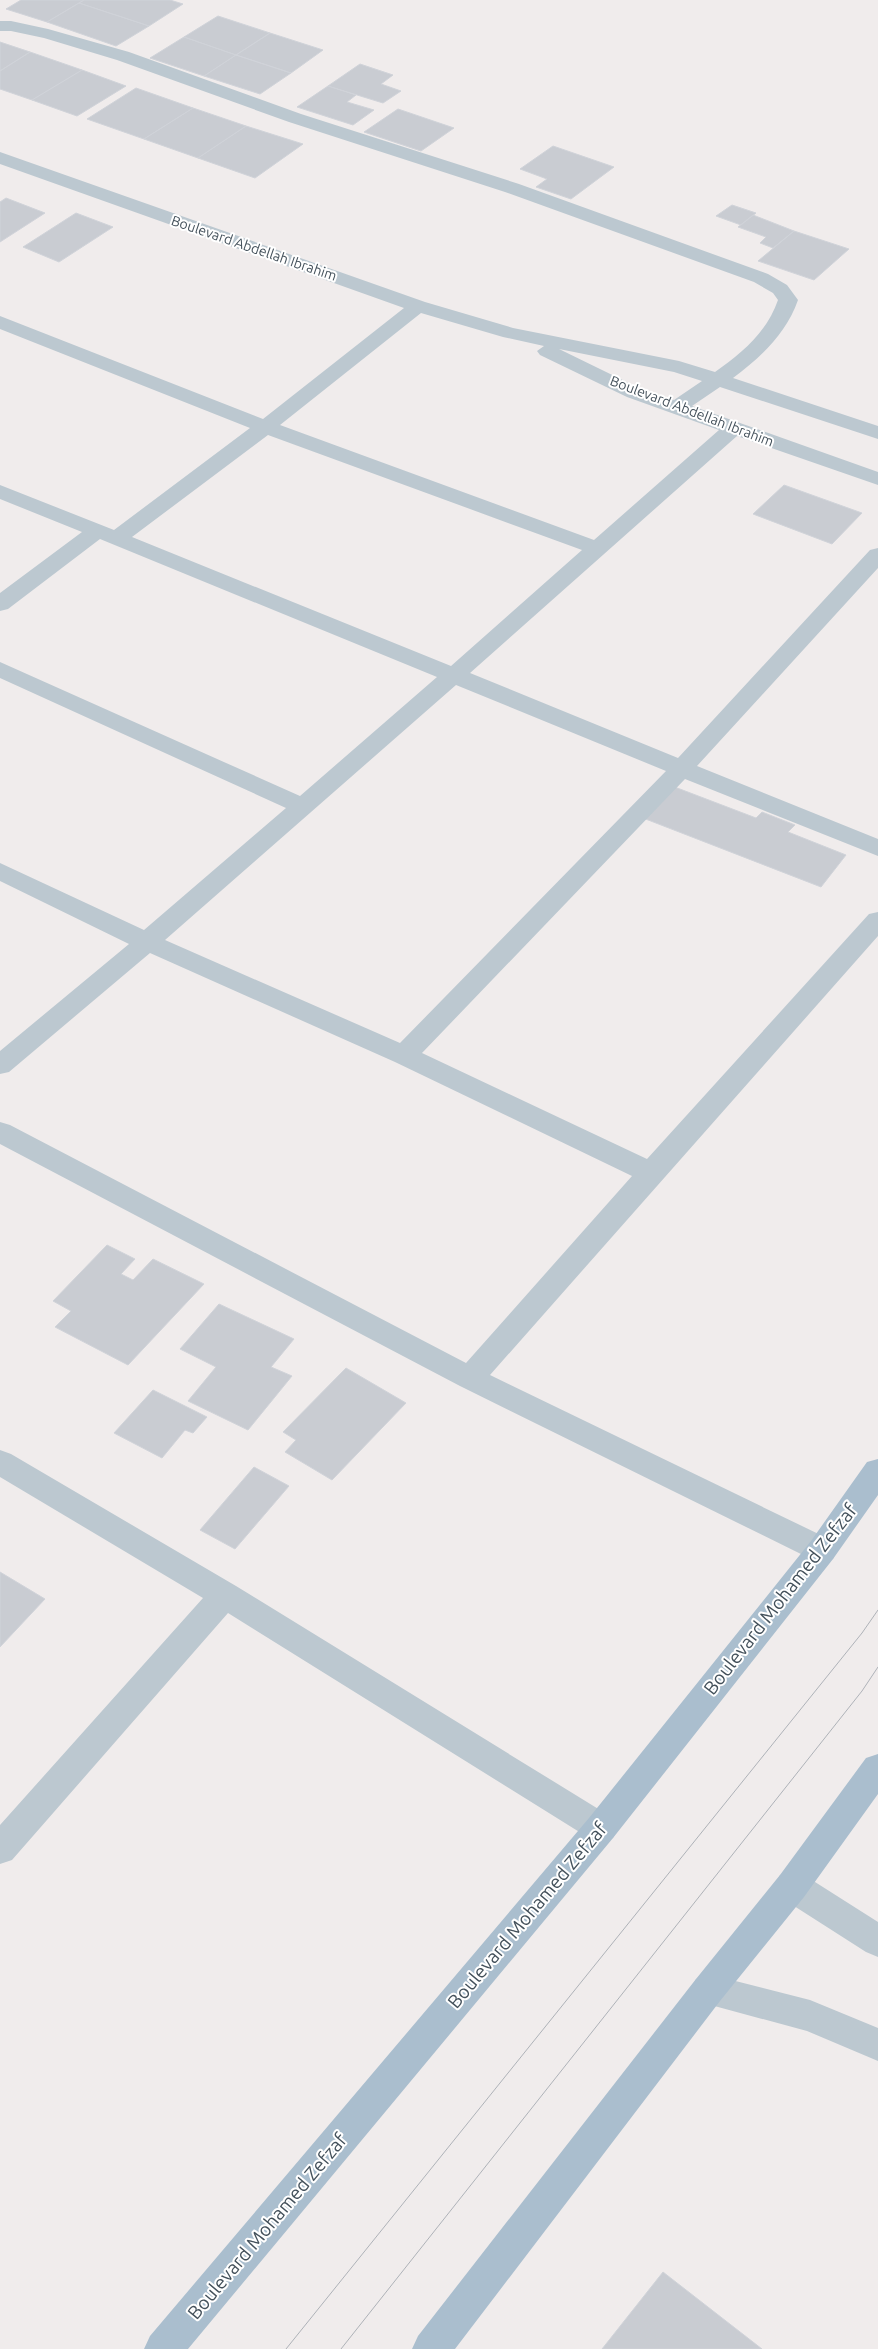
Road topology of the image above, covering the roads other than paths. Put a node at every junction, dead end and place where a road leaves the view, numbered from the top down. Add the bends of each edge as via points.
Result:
1 (0, 26) edge
2 (0, 158) edge
3 (418, 306) junction
4 (0, 322) edge
5 (510, 333) junction
6 (718, 379) junction
7 (676, 408) junction
8 (265, 427) junction
9 (734, 428) junction
10 (878, 433) edge
11 (878, 479) edge
12 (0, 491) edge
13 (108, 534) junction
14 (599, 549) junction
15 (878, 555) edge
16 (0, 604) edge
17 (0, 670) edge
18 (454, 675) junction
19 (682, 768) junction
20 (301, 806) junction
21 (878, 848) edge
22 (0, 871) edge
23 (878, 920) edge
24 (147, 942) junction
25 (404, 1055) junction
26 (0, 1065) edge
27 (0, 1132) edge
28 (651, 1173) junction
29 (470, 1378) junction
30 (0, 1462) edge
31 (878, 1471) edge
32 (822, 1550) junction
33 (225, 1595) junction
34 (878, 1768) edge
35 (600, 1828) junction
36 (0, 1849) edge
37 (792, 1886) junction
38 (878, 1941) edge
39 (708, 1990) junction
40 (878, 2045) edge
41 (163, 2349) edge
42 (431, 2349) edge

1 - 6 street via 48,34 123,56 295,118 512,188 761,278 780,289 788,300 783,318 764,343
2 - 3 street, Boulevard Abdellah Ibrahim
3 - 5 street, Boulevard Abdellah Ibrahim
3 - 8 street
4 - 8 street
5 - 6 street, Boulevard Abdellah Ibrahim via 679,367
5 - 7 street, Boulevard Abdellah Ibrahim via 634,393
6 - 7 street
6 - 10 street, Boulevard Abdellah Ibrahim
7 - 9 street, Boulevard Abdellah Ibrahim
8 - 13 street
8 - 14 street
9 - 11 street, Boulevard Abdellah Ibrahim
9 - 14 street
12 - 13 street
13 - 16 street
13 - 18 street
14 - 18 street
15 - 19 street
17 - 20 street
18 - 19 street
18 - 20 street
19 - 21 street
19 - 25 street
20 - 24 street
22 - 24 street
23 - 28 street
24 - 25 street
24 - 26 street
25 - 28 street
27 - 29 street
28 - 29 street
29 - 32 street
30 - 33 street
31 - 32 main road, Boulevard Mohamed Zefzaf
32 - 35 main road, Boulevard Mohamed Zefzaf
33 - 35 street
33 - 36 street
34 - 37 main road
35 - 41 main road, Boulevard Mohamed Zefzaf
37 - 38 street
37 - 39 main road
39 - 40 street via 810,2016
39 - 42 main road

